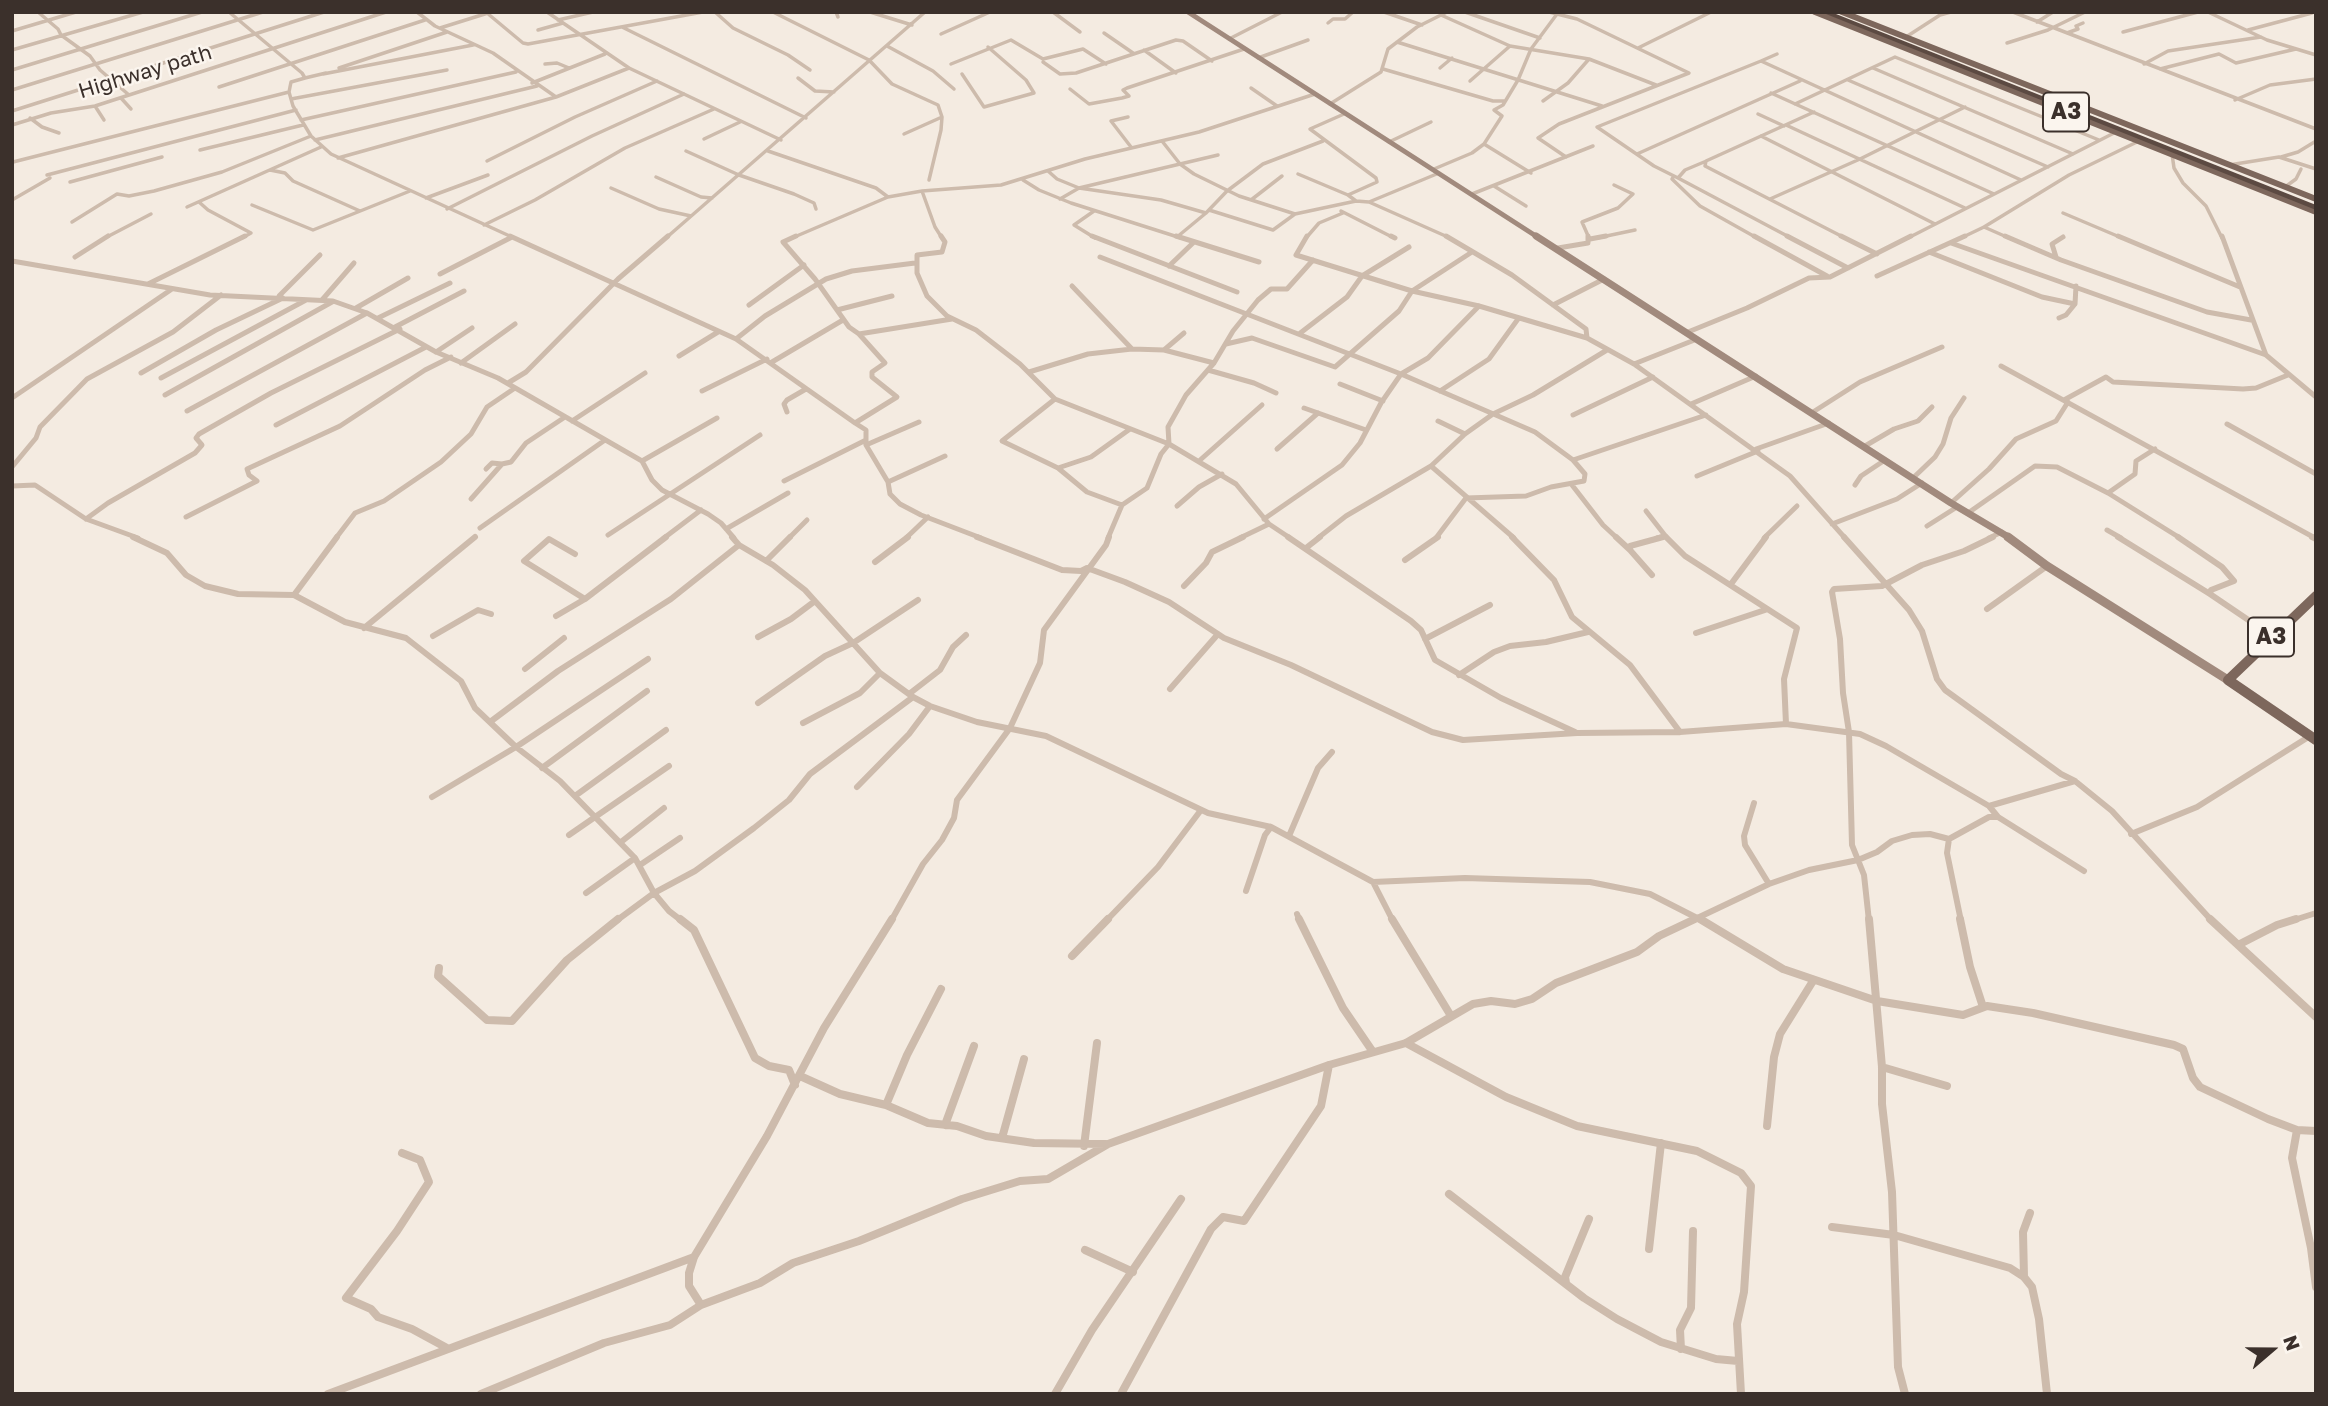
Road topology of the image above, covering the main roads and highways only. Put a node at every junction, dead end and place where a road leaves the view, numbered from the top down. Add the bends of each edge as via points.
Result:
1 (1815, 12) edge
2 (1824, 12) edge
3 (1835, 12) edge
4 (1842, 12) edge
5 (2004, 81) junction
6 (2316, 201) edge
7 (2316, 210) edge
8 (2316, 596) edge
9 (2313, 738) edge

1 - 7 main road, A3
2 - 5 highway
3 - 5 highway
4 - 6 main road, A3
5 - 6 highway
5 - 7 highway
8 - 9 main road, A3 via 2228,680

